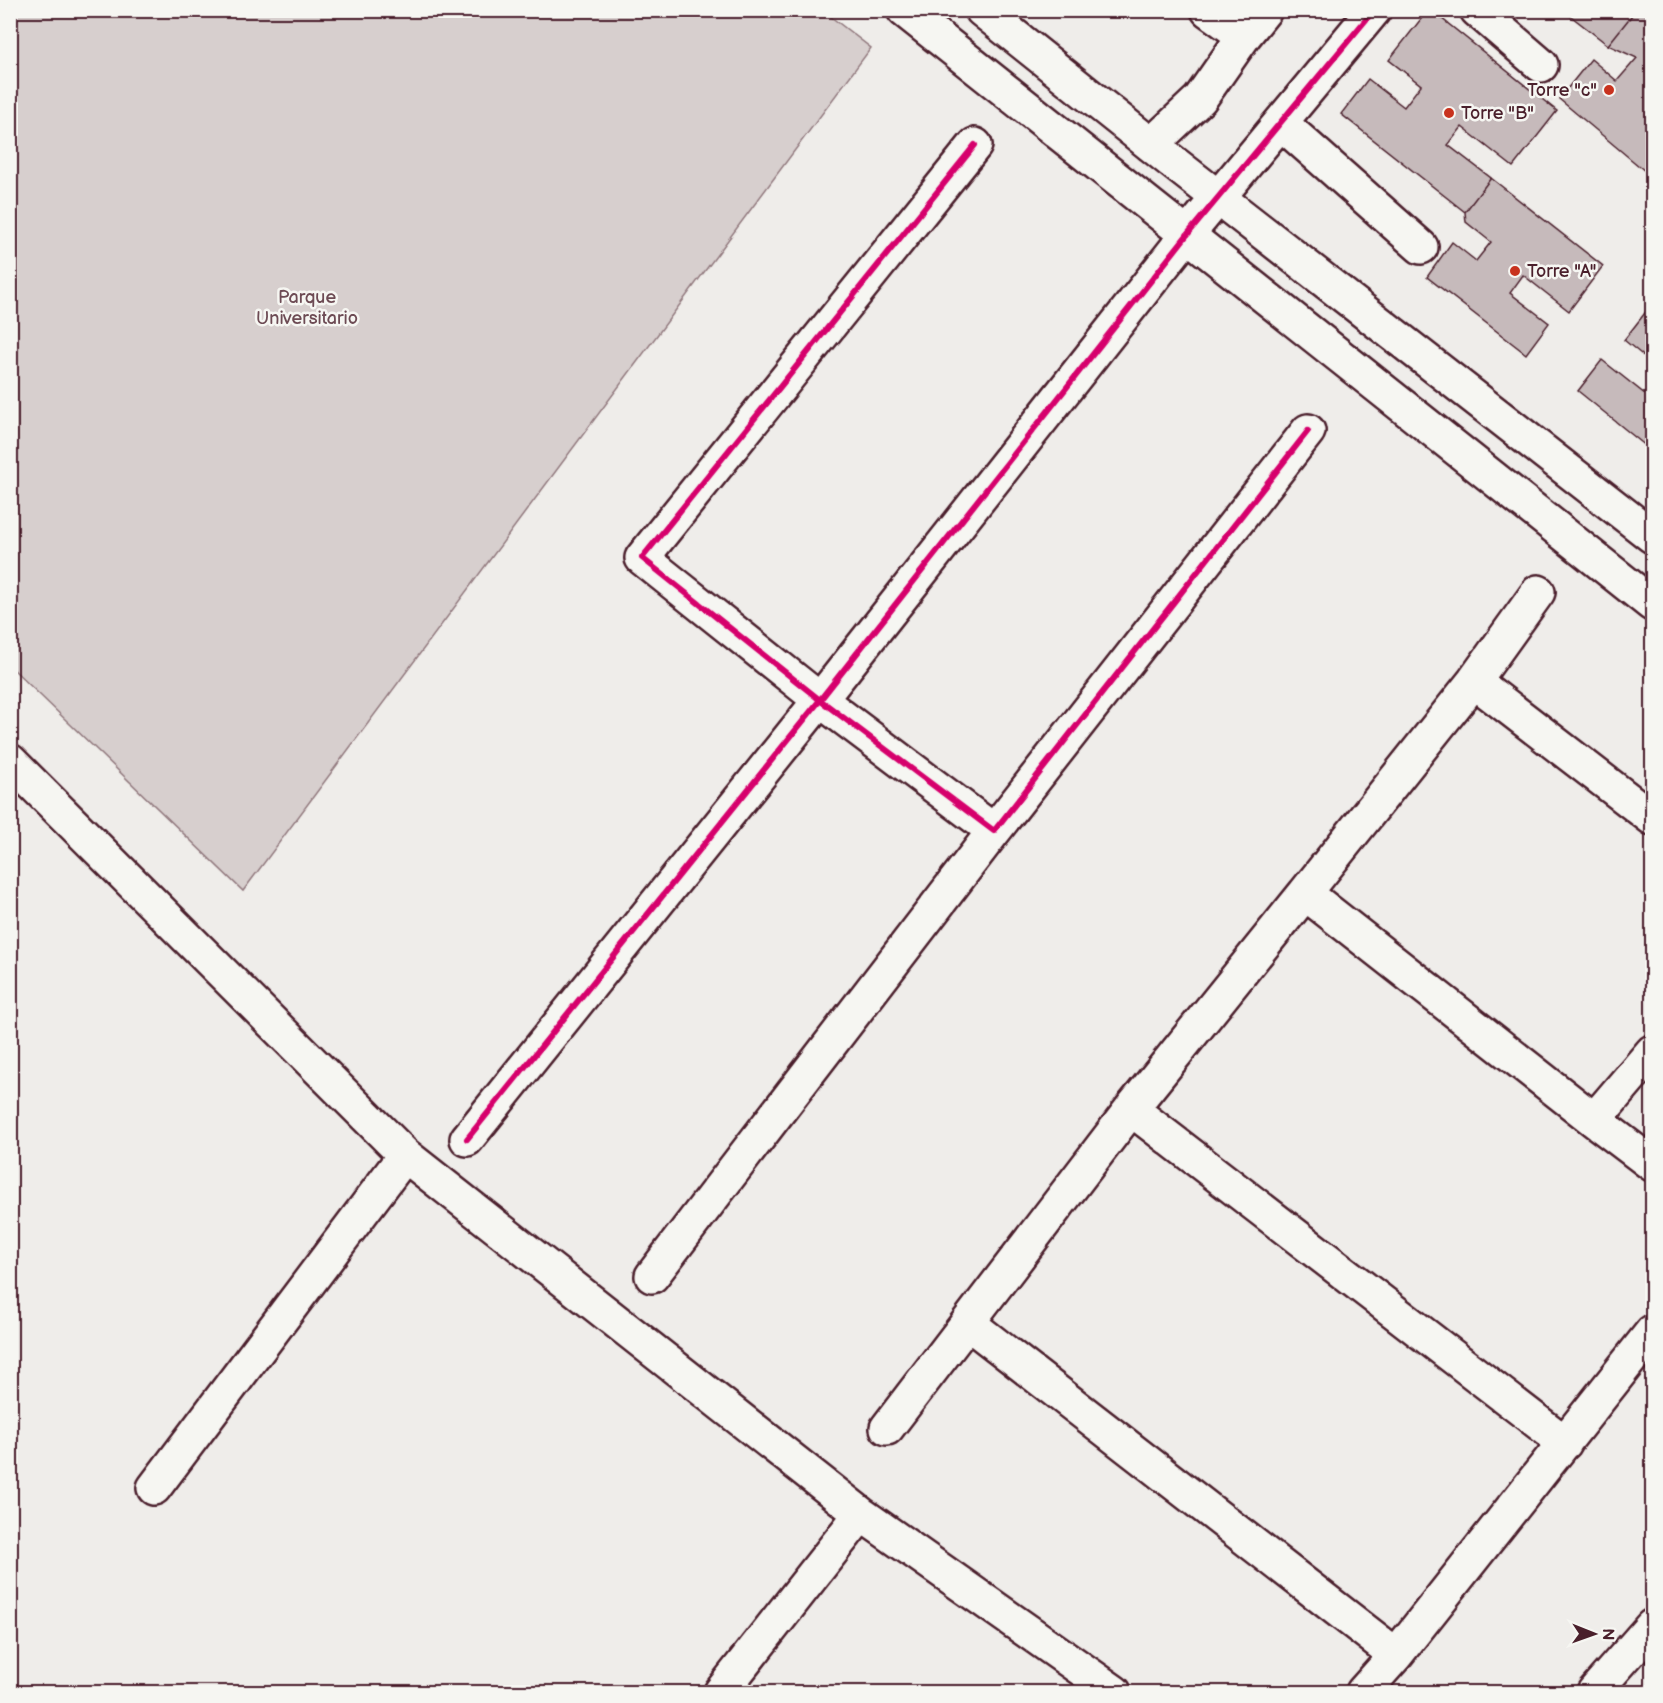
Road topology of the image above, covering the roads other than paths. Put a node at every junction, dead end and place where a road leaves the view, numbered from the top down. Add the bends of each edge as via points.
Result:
1 (904, 10) edge
2 (982, 10) edge
3 (1208, 10) edge
4 (1264, 10) edge
5 (1374, 10) edge
6 (1477, 10) edge
7 (1244, 36) junction
8 (1541, 65) dead end
9 (1281, 123) junction
10 (975, 145) dead end
11 (1150, 145) junction
12 (1219, 197) junction
13 (1187, 235) junction
14 (1421, 247) dead end
15 (1308, 431) dead end
16 (1653, 536) edge
17 (1538, 592) dead end
18 (1653, 604) edge
19 (1474, 681) junction
20 (820, 700) junction
21 (10, 761) edge
22 (1653, 818) edge
23 (994, 831) junction
24 (1305, 893) junction
25 (1653, 1052) edge
26 (1131, 1109) junction
27 (1594, 1120) junction
28 (467, 1139) dead end
29 (405, 1155) junction
30 (1653, 1164) edge
31 (652, 1276) dead end
32 (968, 1323) junction
33 (1653, 1332) edge
34 (887, 1428) dead end
35 (1565, 1443) junction
36 (154, 1488) dead end
37 (861, 1514) junction
38 (1653, 1626) edge
39 (1396, 1655) junction
40 (721, 1692) edge
41 (1114, 1692) edge
42 (1363, 1692) edge
43 (1594, 1692) edge

1 - 13 street
2 - 11 street
3 - 7 street
4 - 7 street
5 - 9 street
6 - 8 street
7 - 11 street via 1200,99
9 - 12 street
9 - 14 street
10 - 20 street via 642,558
11 - 12 street
12 - 13 street
12 - 16 street
13 - 18 street
13 - 20 street
15 - 23 street
17 - 19 street
19 - 22 street
19 - 24 street
20 - 23 street
20 - 28 street
21 - 29 street
23 - 31 street
24 - 26 street
24 - 27 street
25 - 27 street
26 - 32 street
26 - 35 street
27 - 30 street
29 - 36 street
29 - 37 street
32 - 34 street
32 - 39 street
33 - 35 street
35 - 39 street
37 - 40 street
37 - 41 street
38 - 43 street
39 - 42 street

